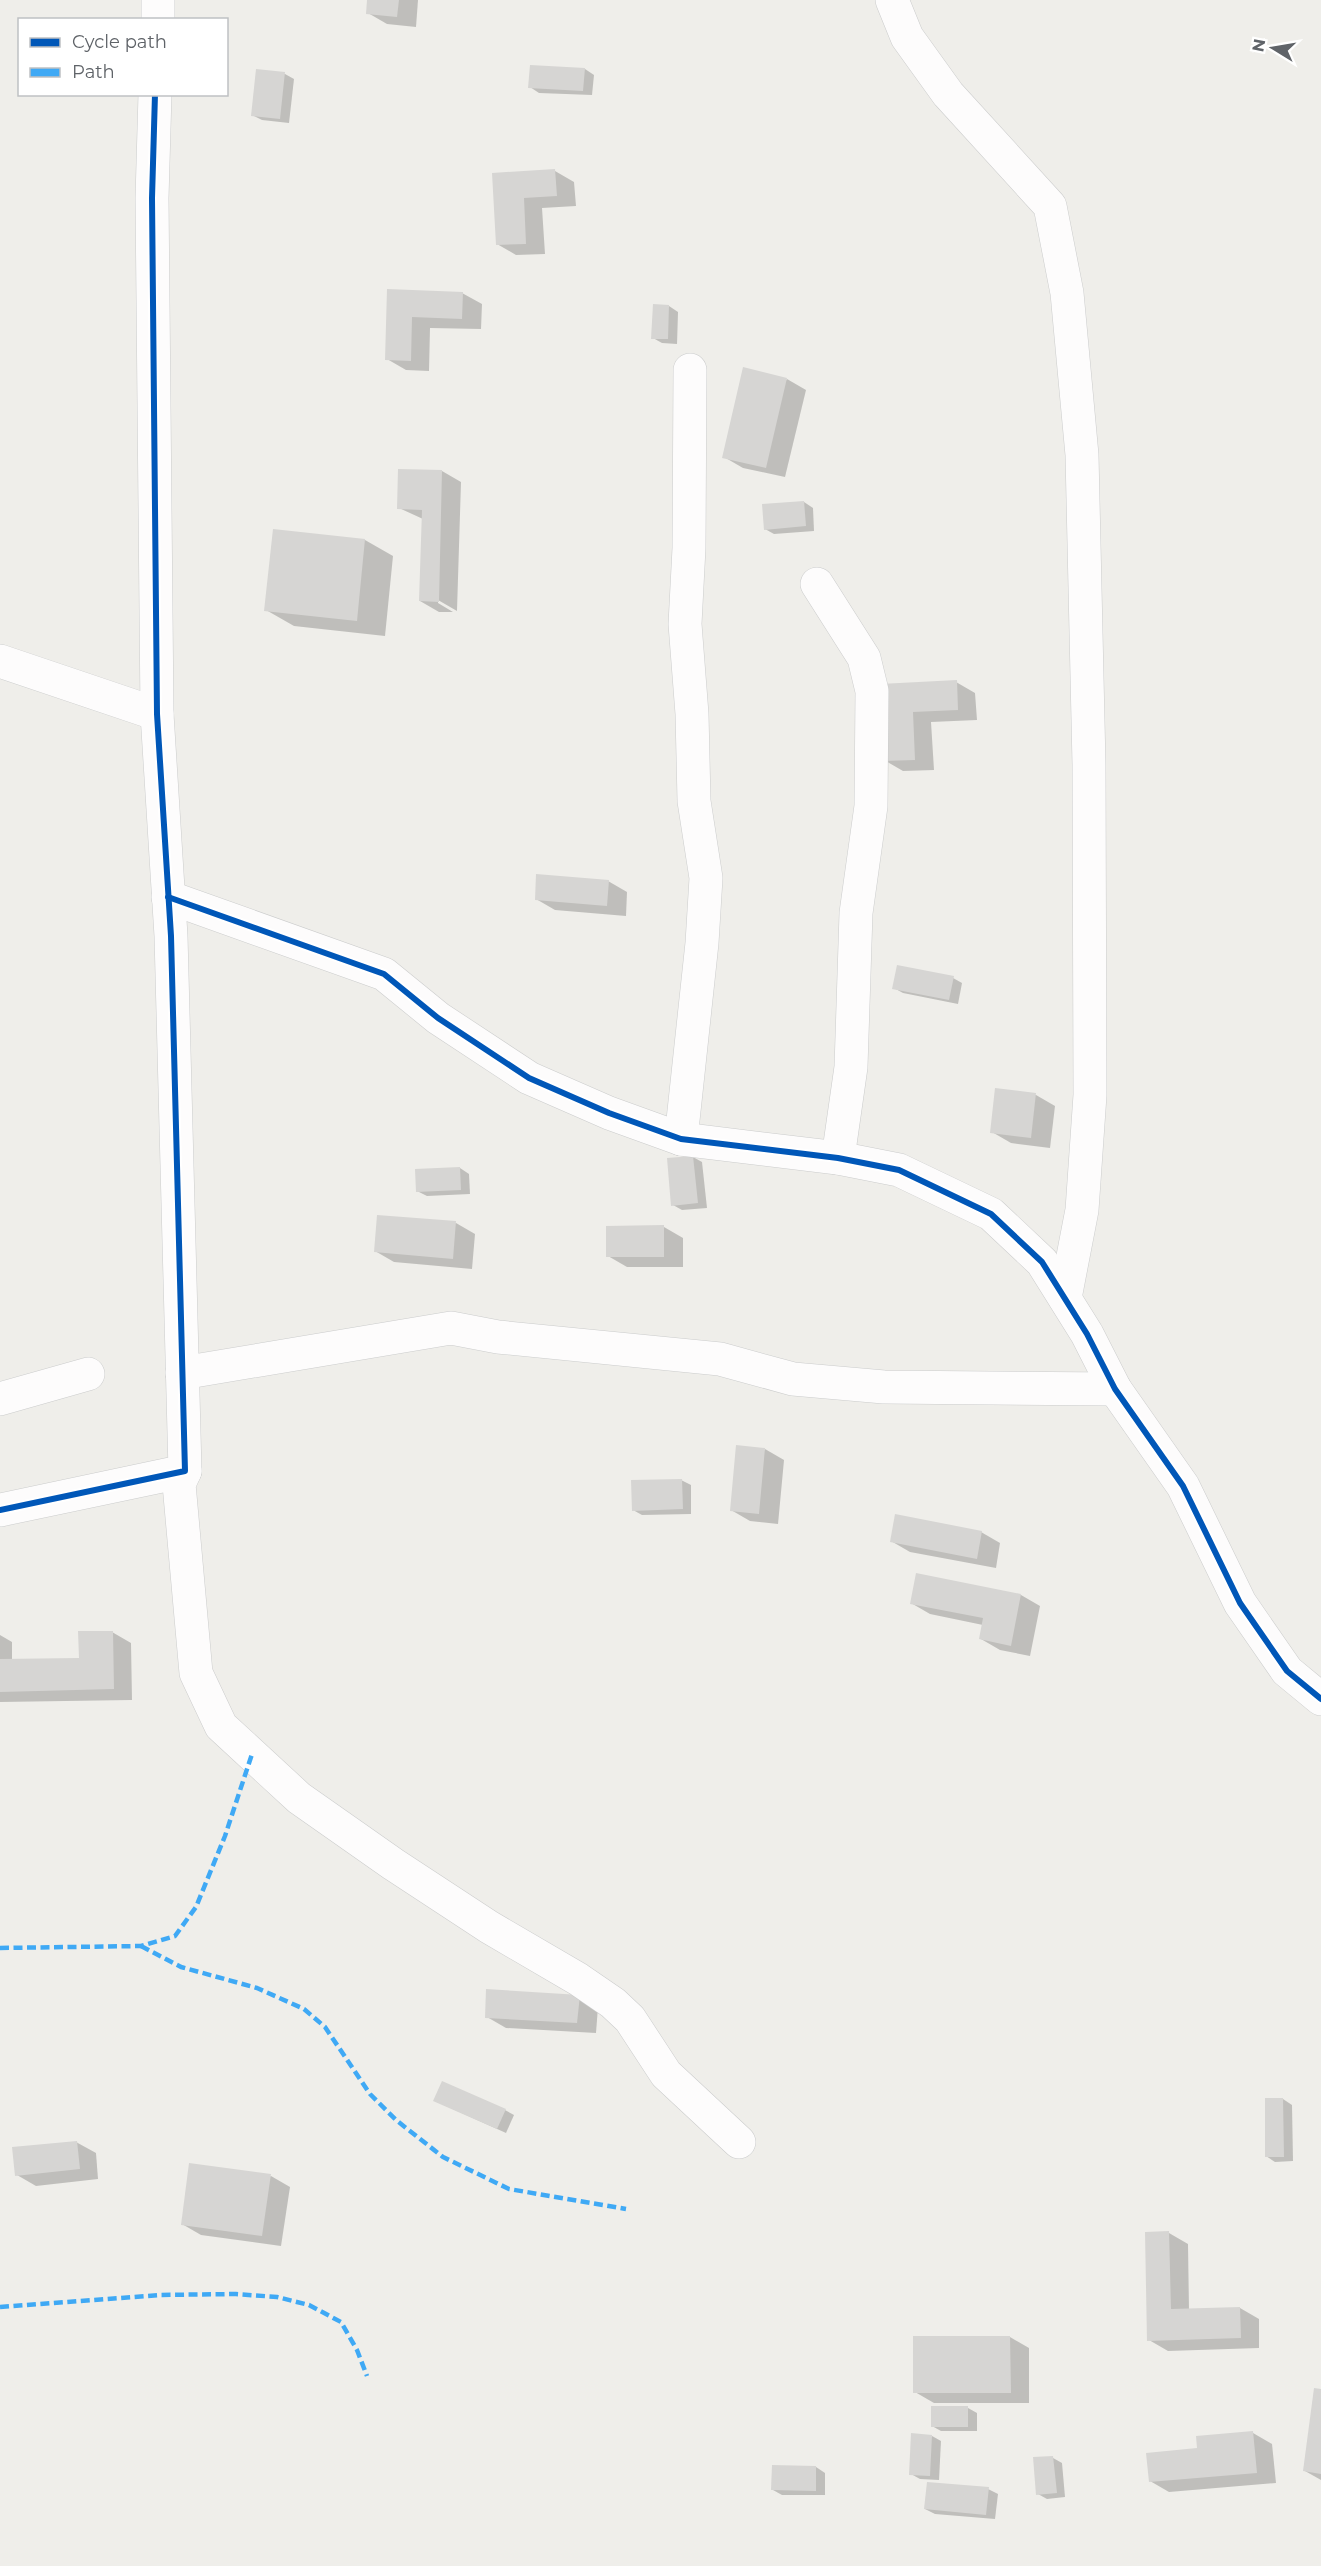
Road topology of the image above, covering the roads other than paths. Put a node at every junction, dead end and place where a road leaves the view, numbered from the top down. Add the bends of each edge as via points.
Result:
1 (159, 0) edge
2 (892, 0) edge
3 (158, 18) edge
4 (155, 96) edge
5 (690, 370) dead end
6 (817, 584) dead end
7 (0, 661) edge
8 (157, 714) junction
9 (168, 897) junction
10 (681, 1139) junction
11 (838, 1158) junction
12 (1065, 1298) junction
13 (182, 1373) junction
14 (88, 1374) dead end
15 (1115, 1389) junction
16 (0, 1399) edge
17 (185, 1471) junction
18 (0, 1510) edge
19 (1321, 1699) edge
20 (739, 2142) dead end

1 - 3 street
2 - 12 street via 907,37 948,94 1050,206 1067,293 1082,455 1089,765 1090,1095 1082,1210
4 - 8 street via 152,198
5 - 10 street via 685,624 694,801 706,878
6 - 11 street via 864,658 872,691 871,806 856,913 851,1066
7 - 8 street
8 - 9 street
9 - 10 street via 384,974 438,1018 529,1078
9 - 13 street
10 - 11 street
11 - 12 street via 899,1170 991,1214 1042,1262
12 - 15 street
13 - 15 street via 451,1328 498,1337 720,1359 793,1379 885,1387
13 - 17 street
14 - 16 street
15 - 19 street via 1183,1486 1240,1602 1287,1671
17 - 18 street
17 - 20 street via 179,1484 196,1673 222,1726 300,1798 489,1927 578,1978 613,2003 630,2019 666,2074

